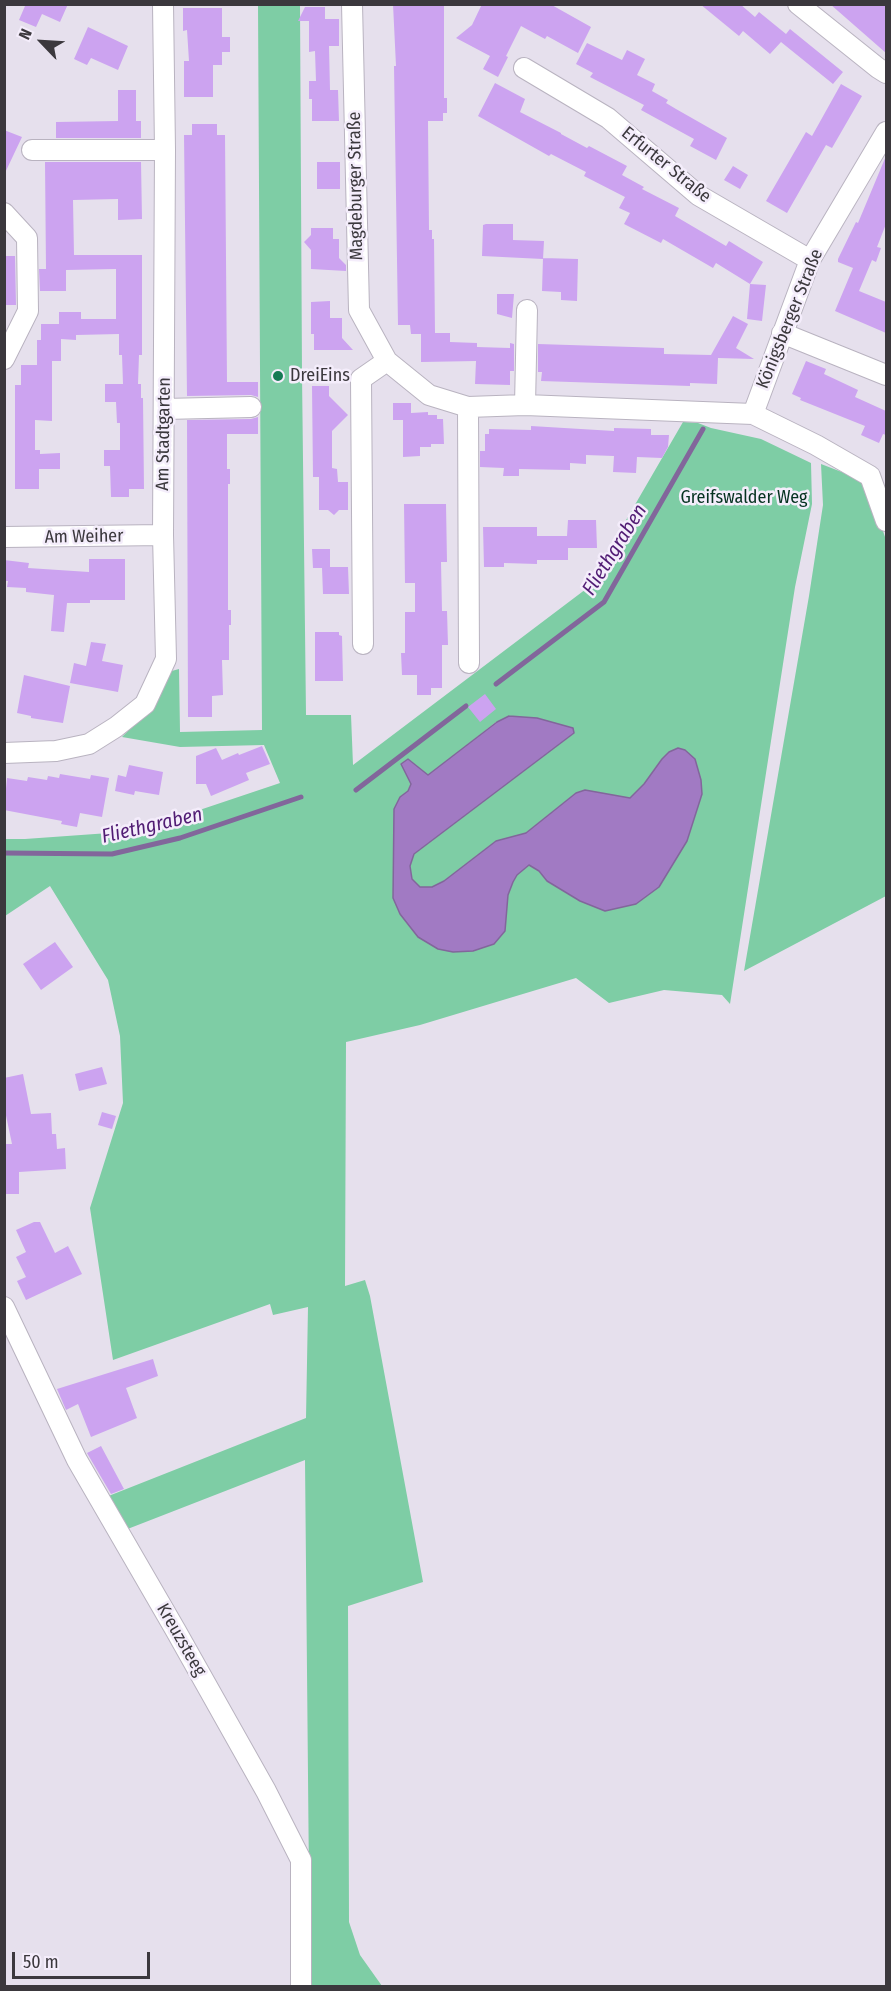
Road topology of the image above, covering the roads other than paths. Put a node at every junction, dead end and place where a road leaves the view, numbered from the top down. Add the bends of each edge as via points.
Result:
1 (163, 4) edge
2 (352, 4) edge
3 (798, 4) edge
4 (524, 68) dead end
5 (886, 73) edge
6 (886, 132) edge
7 (32, 150) dead end
8 (165, 150) junction
9 (6, 214) edge
10 (810, 260) junction
11 (527, 309) dead end
12 (782, 333) junction
13 (4, 359) edge
14 (387, 361) junction
15 (886, 375) edge
16 (525, 405) junction
17 (251, 407) dead end
18 (468, 407) junction
19 (164, 409) junction
20 (753, 414) junction
21 (886, 521) edge
22 (163, 535) junction
23 (4, 537) edge
24 (363, 644) dead end
25 (469, 663) dead end
26 (4, 753) edge
27 (4, 1307) edge
28 (301, 1986) edge

1 - 8 street, Am Stadtgarten
2 - 14 street, Magdeburger Straße via 359,310
3 - 5 street
4 - 10 street, Erfurter Straße via 608,118 698,195
6 - 10 street, Königsberger Straße
7 - 8 street
8 - 19 street, Am Stadtgarten
9 - 13 street via 27,238 28,311
10 - 12 street, Königsberger Straße
11 - 16 street
12 - 15 street
12 - 20 street, Königsberger Straße
14 - 18 street, Magdeburger Straße via 429,395
14 - 24 street via 361,379
16 - 18 street, Magdeburger Straße
16 - 20 street, Magdeburger Straße
17 - 19 street
18 - 25 street
19 - 22 street, Am Stadtgarten
20 - 21 street via 870,476
22 - 23 street, Am Weiher
22 - 26 street, Am Stadtgarten via 166,659 145,704 89,744 56,751
27 - 28 street, Kreuzsteeg via 77,1460 266,1791 301,1860

